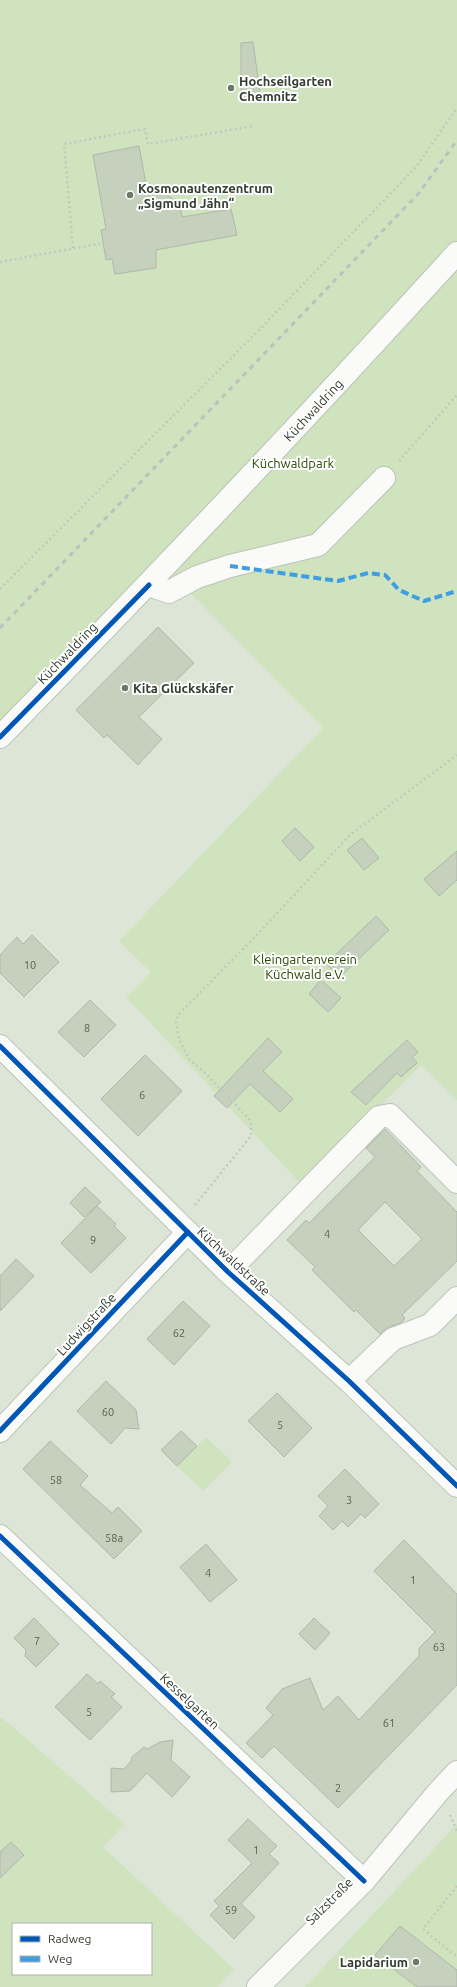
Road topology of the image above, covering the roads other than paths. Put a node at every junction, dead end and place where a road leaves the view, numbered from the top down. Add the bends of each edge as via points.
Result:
1 (457, 253) edge
2 (384, 478) road end
3 (149, 584) junction
4 (0, 737) edge
5 (0, 1046) edge
6 (457, 1182) edge
7 (184, 1228) junction
8 (228, 1272) junction
9 (457, 1298) edge
10 (349, 1381) junction
11 (0, 1431) edge
12 (457, 1486) edge
13 (0, 1536) edge
14 (457, 1772) edge
15 (364, 1881) junction
16 (258, 1987) edge

1 - 3 street, Küchwaldring via 363,357
2 - 3 street via 318,545 230,566 197,577 168,592
3 - 4 street, Küchwaldring
5 - 7 street, Küchwaldstraße
6 - 8 street via 390,1116 379,1117
7 - 8 street, Küchwaldstraße
7 - 11 street, Ludwigstraße
8 - 10 street, Küchwaldstraße
9 - 10 street via 430,1325 393,1339
10 - 12 street, Küchwaldstraße
13 - 15 street, Kesselgarten
14 - 15 street, Salzstraße
15 - 16 street, Salzstraße

